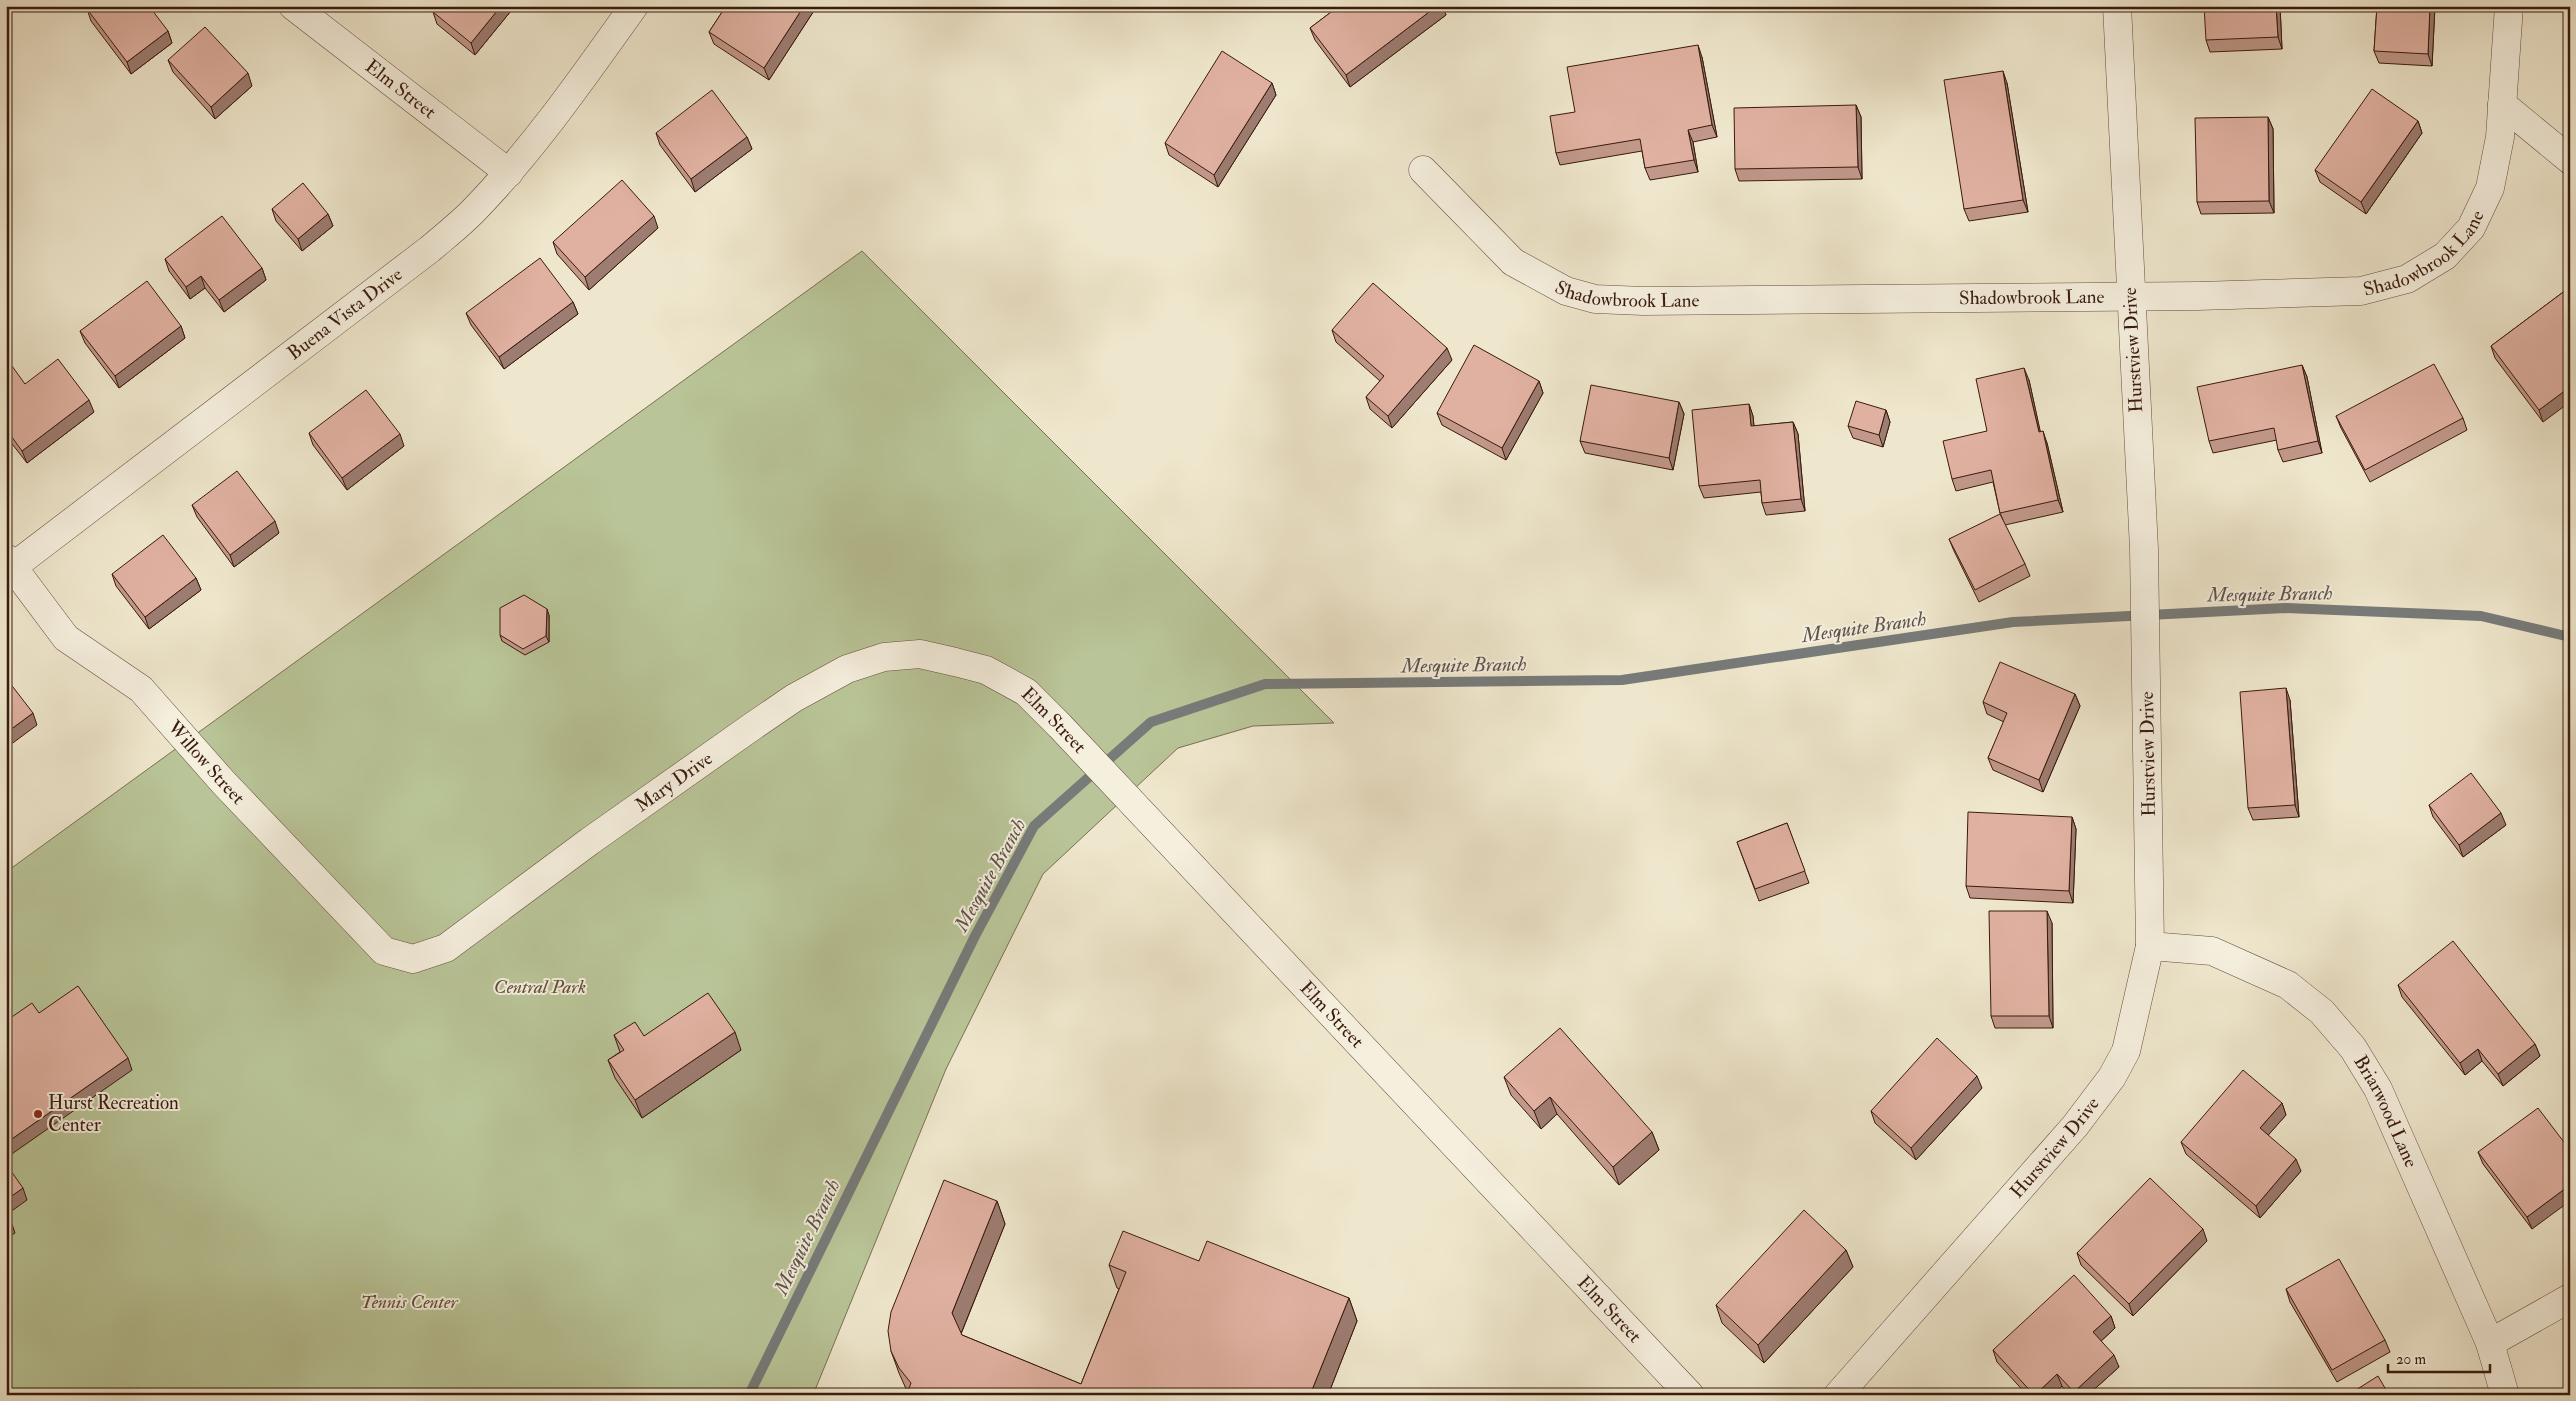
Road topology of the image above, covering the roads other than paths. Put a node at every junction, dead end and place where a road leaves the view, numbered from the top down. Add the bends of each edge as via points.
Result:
1 (293, 6) edge
2 (634, 6) edge
3 (2117, 6) edge
4 (2510, 6) edge
5 (2502, 104) junction
6 (2570, 160) edge
7 (1423, 170) dead end
8 (509, 173) junction
9 (2130, 297) junction
10 (9, 566) edge
11 (954, 662) joint
12 (2150, 946) junction
13 (413, 959) joint
14 (2570, 1298) edge
15 (2490, 1343) junction
16 (1690, 1395) edge
17 (1838, 1395) edge
18 (2505, 1395) edge

1 - 8 street, Elm Street
2 - 8 street, Buena Vista Drive via 574,91
3 - 9 street, Hurstview Drive
4 - 5 street, Shadowbrook Lane
5 - 6 street
5 - 9 street, Shadowbrook Lane via 2500,137 2490,188 2471,228 2446,256 2407,279 2361,291
7 - 9 street, Shadowbrook Lane via 1513,262 1566,291 1595,299
8 - 10 street, Buena Vista Drive via 430,249
9 - 12 street, Hurstview Drive via 2144,549
10 - 13 street, Willow Street via 66,638 141,689 223,782 384,951
11 - 13 street, Mary Drive via 920,654 884,657 847,669 794,698 590,841 446,948
11 - 16 street, Elm Street via 986,670 1026,692
12 - 15 street, Briarwood Lane via 2212,950 2288,985 2322,1012 2353,1048 2378,1089
12 - 17 street, Hurstview Drive via 2126,1051 2112,1077 2075,1126
14 - 15 street
15 - 18 street, Briarwood Lane

